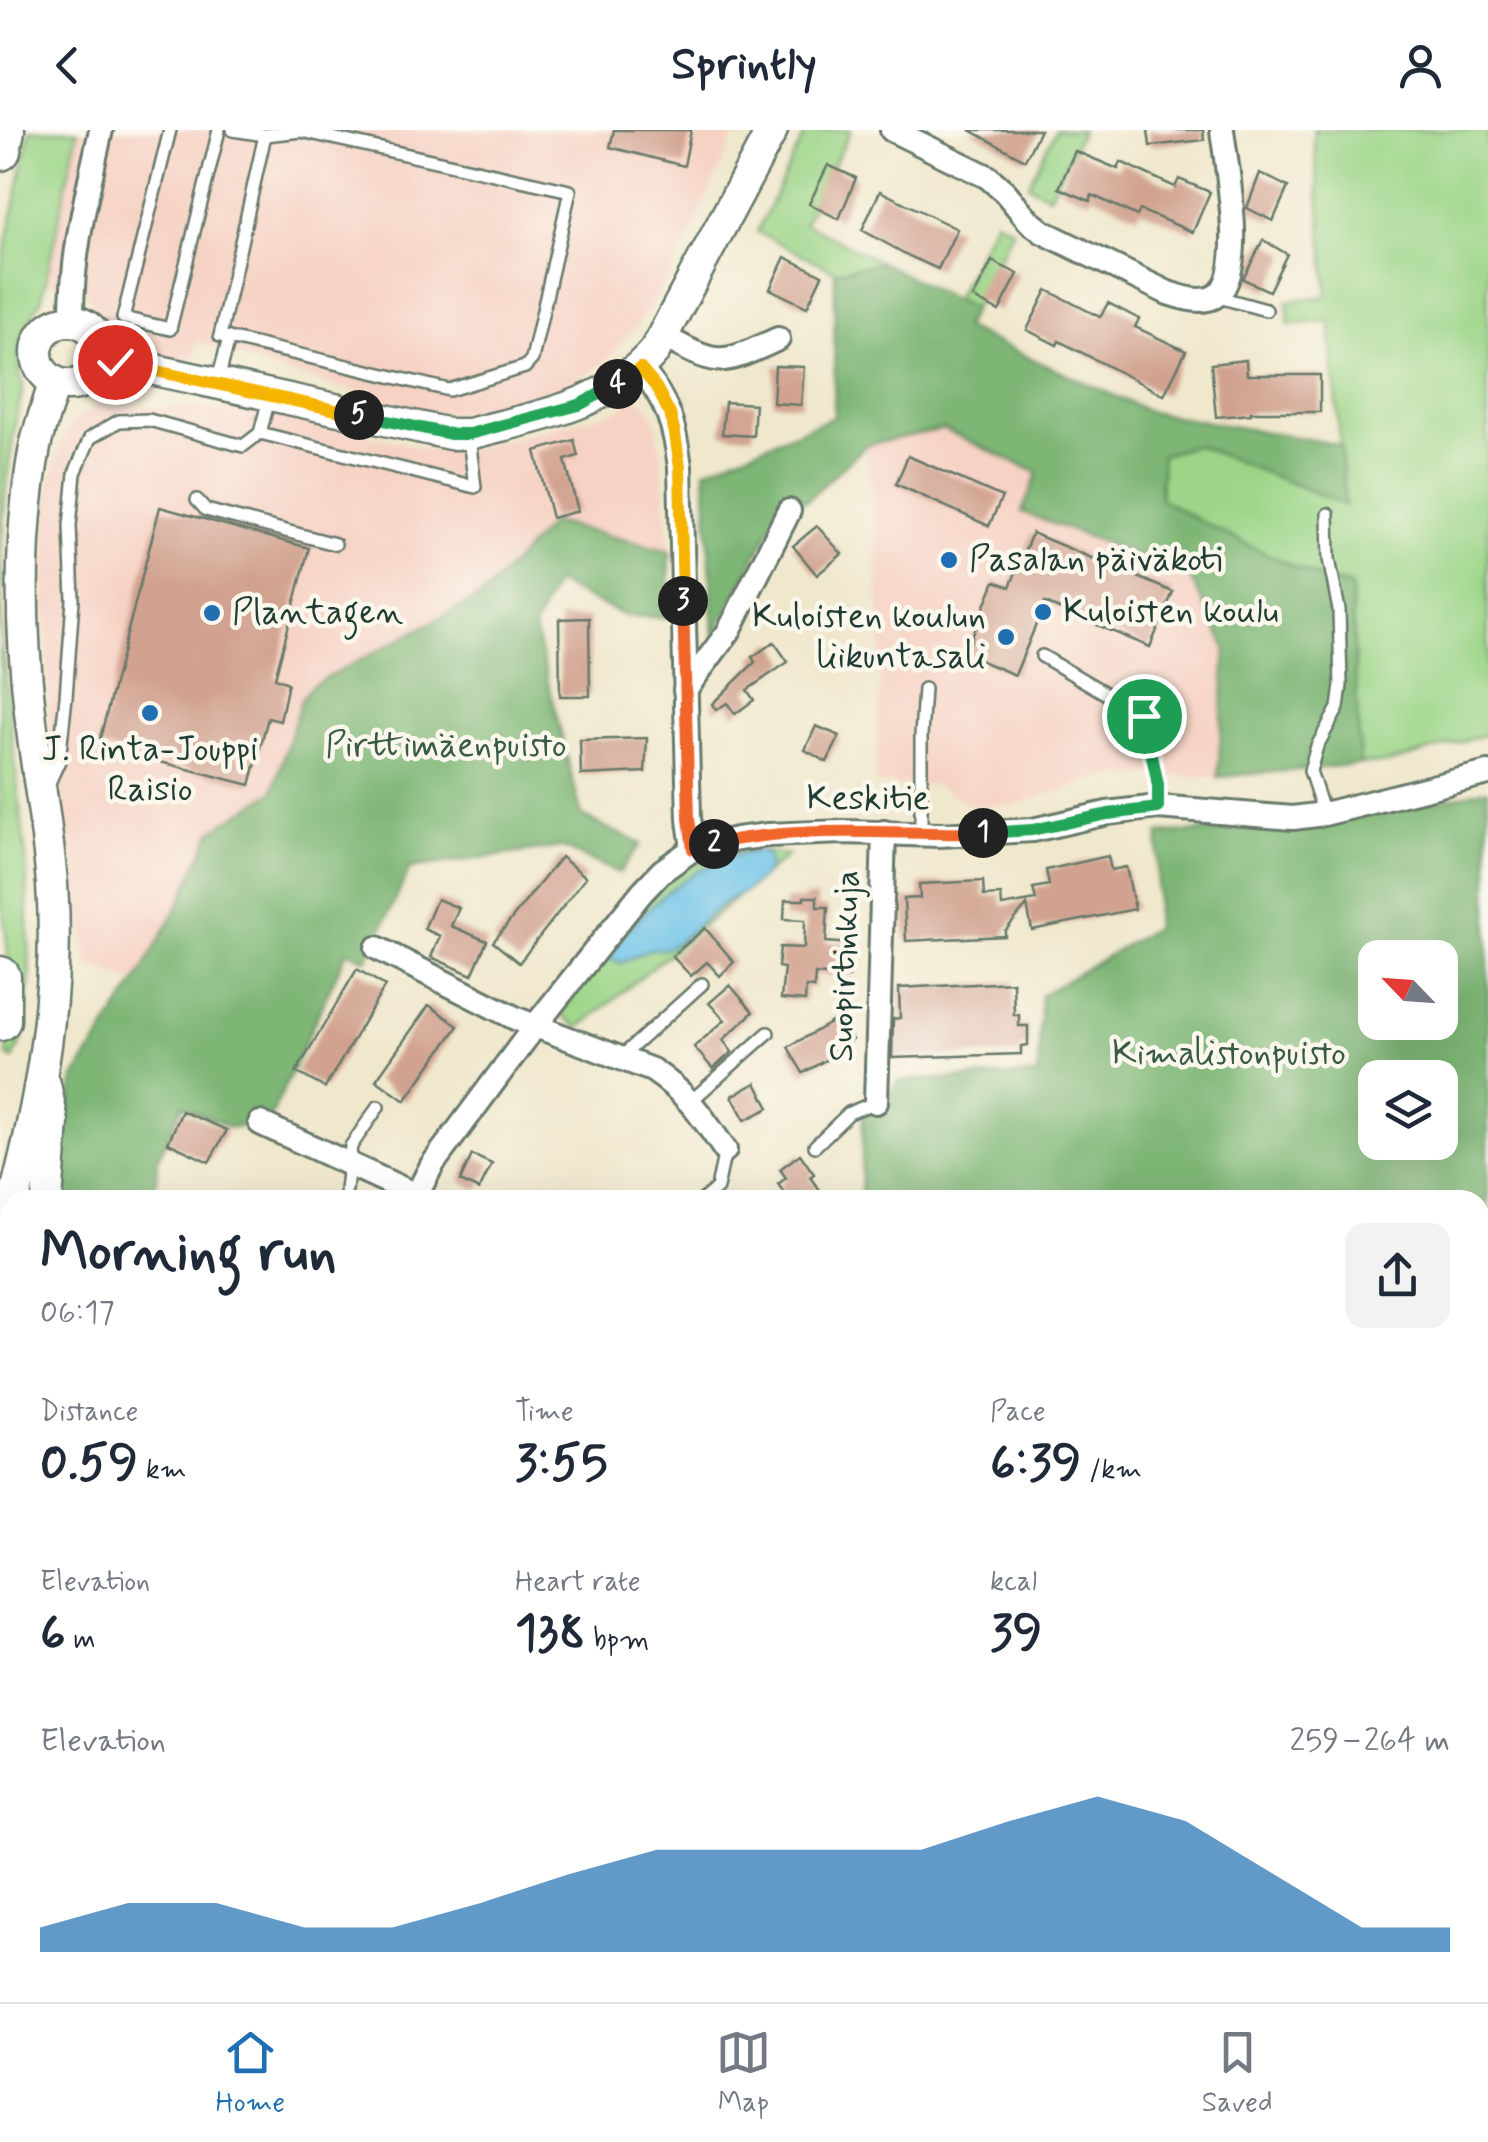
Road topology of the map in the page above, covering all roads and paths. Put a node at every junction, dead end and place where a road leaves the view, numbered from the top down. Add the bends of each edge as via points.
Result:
1 (4, 130) edge
2 (101, 130) edge
3 (170, 130) edge
4 (219, 130) edge
5 (233, 130) edge
6 (772, 130) edge
7 (892, 130) edge
8 (1222, 130) edge
9 (265, 135) junction
10 (0, 150) edge
11 (1215, 296) junction
12 (1266, 310) dead end
13 (72, 321) junction
14 (664, 336) junction
15 (229, 338) junction
16 (778, 339) dead end
17 (100, 358) junction
18 (640, 368) junction
19 (55, 382) junction
20 (217, 384) junction
21 (270, 396) junction
22 (260, 433) junction
23 (469, 434) junction
24 (197, 500) dead end
25 (789, 511) dead end
26 (1328, 514) dead end
27 (335, 544) dead end
28 (1042, 656) dead end
29 (924, 688) dead end
30 (685, 690) junction
31 (1488, 773) edge
32 (42, 798) junction
33 (1158, 808) junction
34 (1324, 814) junction
35 (884, 832) junction
36 (922, 834) junction
37 (693, 849) junction
38 (377, 948) dead end
39 (0, 977) edge
40 (702, 984) dead end
41 (0, 1020) edge
42 (535, 1026) junction
43 (768, 1033) dead end
44 (619, 1059) junction
45 (41, 1070) junction
46 (691, 1101) junction
47 (876, 1102) joint
48 (378, 1107) dead end
49 (260, 1123) dead end
50 (815, 1146) dead end
51 (725, 1150) joint
52 (348, 1164) junction
53 (14, 1190) edge
54 (49, 1190) edge
55 (346, 1190) dead end
56 (401, 1190) edge
57 (419, 1190) edge
58 (714, 1190) edge

1 - 10 highway
2 - 13 street via 76,245
3 - 4 lane via 123,318 170,329
5 - 9 lane
6 - 14 street
7 - 11 street via 988,177 1028,221 1058,241 1168,294
8 - 11 street via 1235,246 1226,284
9 - 15 lane via 220,336
9 - 15 lane via 301,131 570,191 532,359 516,372 449,390
11 - 12 lane
13 - 17 street via 98,338
13 - 19 street via 54,324 38,346 40,367
14 - 16 street via 716,360
14 - 18 street
15 - 20 lane
17 - 19 street via 84,381
17 - 20 street
18 - 23 street via 579,405
18 - 30 street via 670,414 678,453
19 - 32 street via 36,443 25,540 25,667
20 - 21 street
21 - 22 lane
21 - 23 street
22 - 23 lane via 475,487
22 - 32 lane via 243,446 149,420 119,421 90,438 75,474 70,526 72,600 59,761
24 - 27 lane via 206,510
25 - 30 street via 729,631
26 - 34 lane via 1342,685 1310,770
28 - 33 lane via 1144,716
29 - 36 lane
30 - 37 street
31 - 34 street, Keskitie
32 - 45 street via 54,940
33 - 34 street, Keskitie via 1293,818
33 - 36 street, Keskitie via 1032,830
35 - 36 street, Keskitie
35 - 37 street, Keskitie via 768,835
35 - 47 street, Suopirtinkuja
37 - 42 street, Keskitie via 642,892
38 - 42 street
39 - 41 highway
40 - 44 lane
42 - 44 street
42 - 57 street, Keskitie
43 - 46 lane
44 - 46 street via 652,1070
45 - 53 street
45 - 54 street via 53,1122
46 - 51 street
47 - 50 lane via 849,1113
48 - 52 lane via 351,1146
49 - 52 street
51 - 58 lane
52 - 55 lane
52 - 56 street

